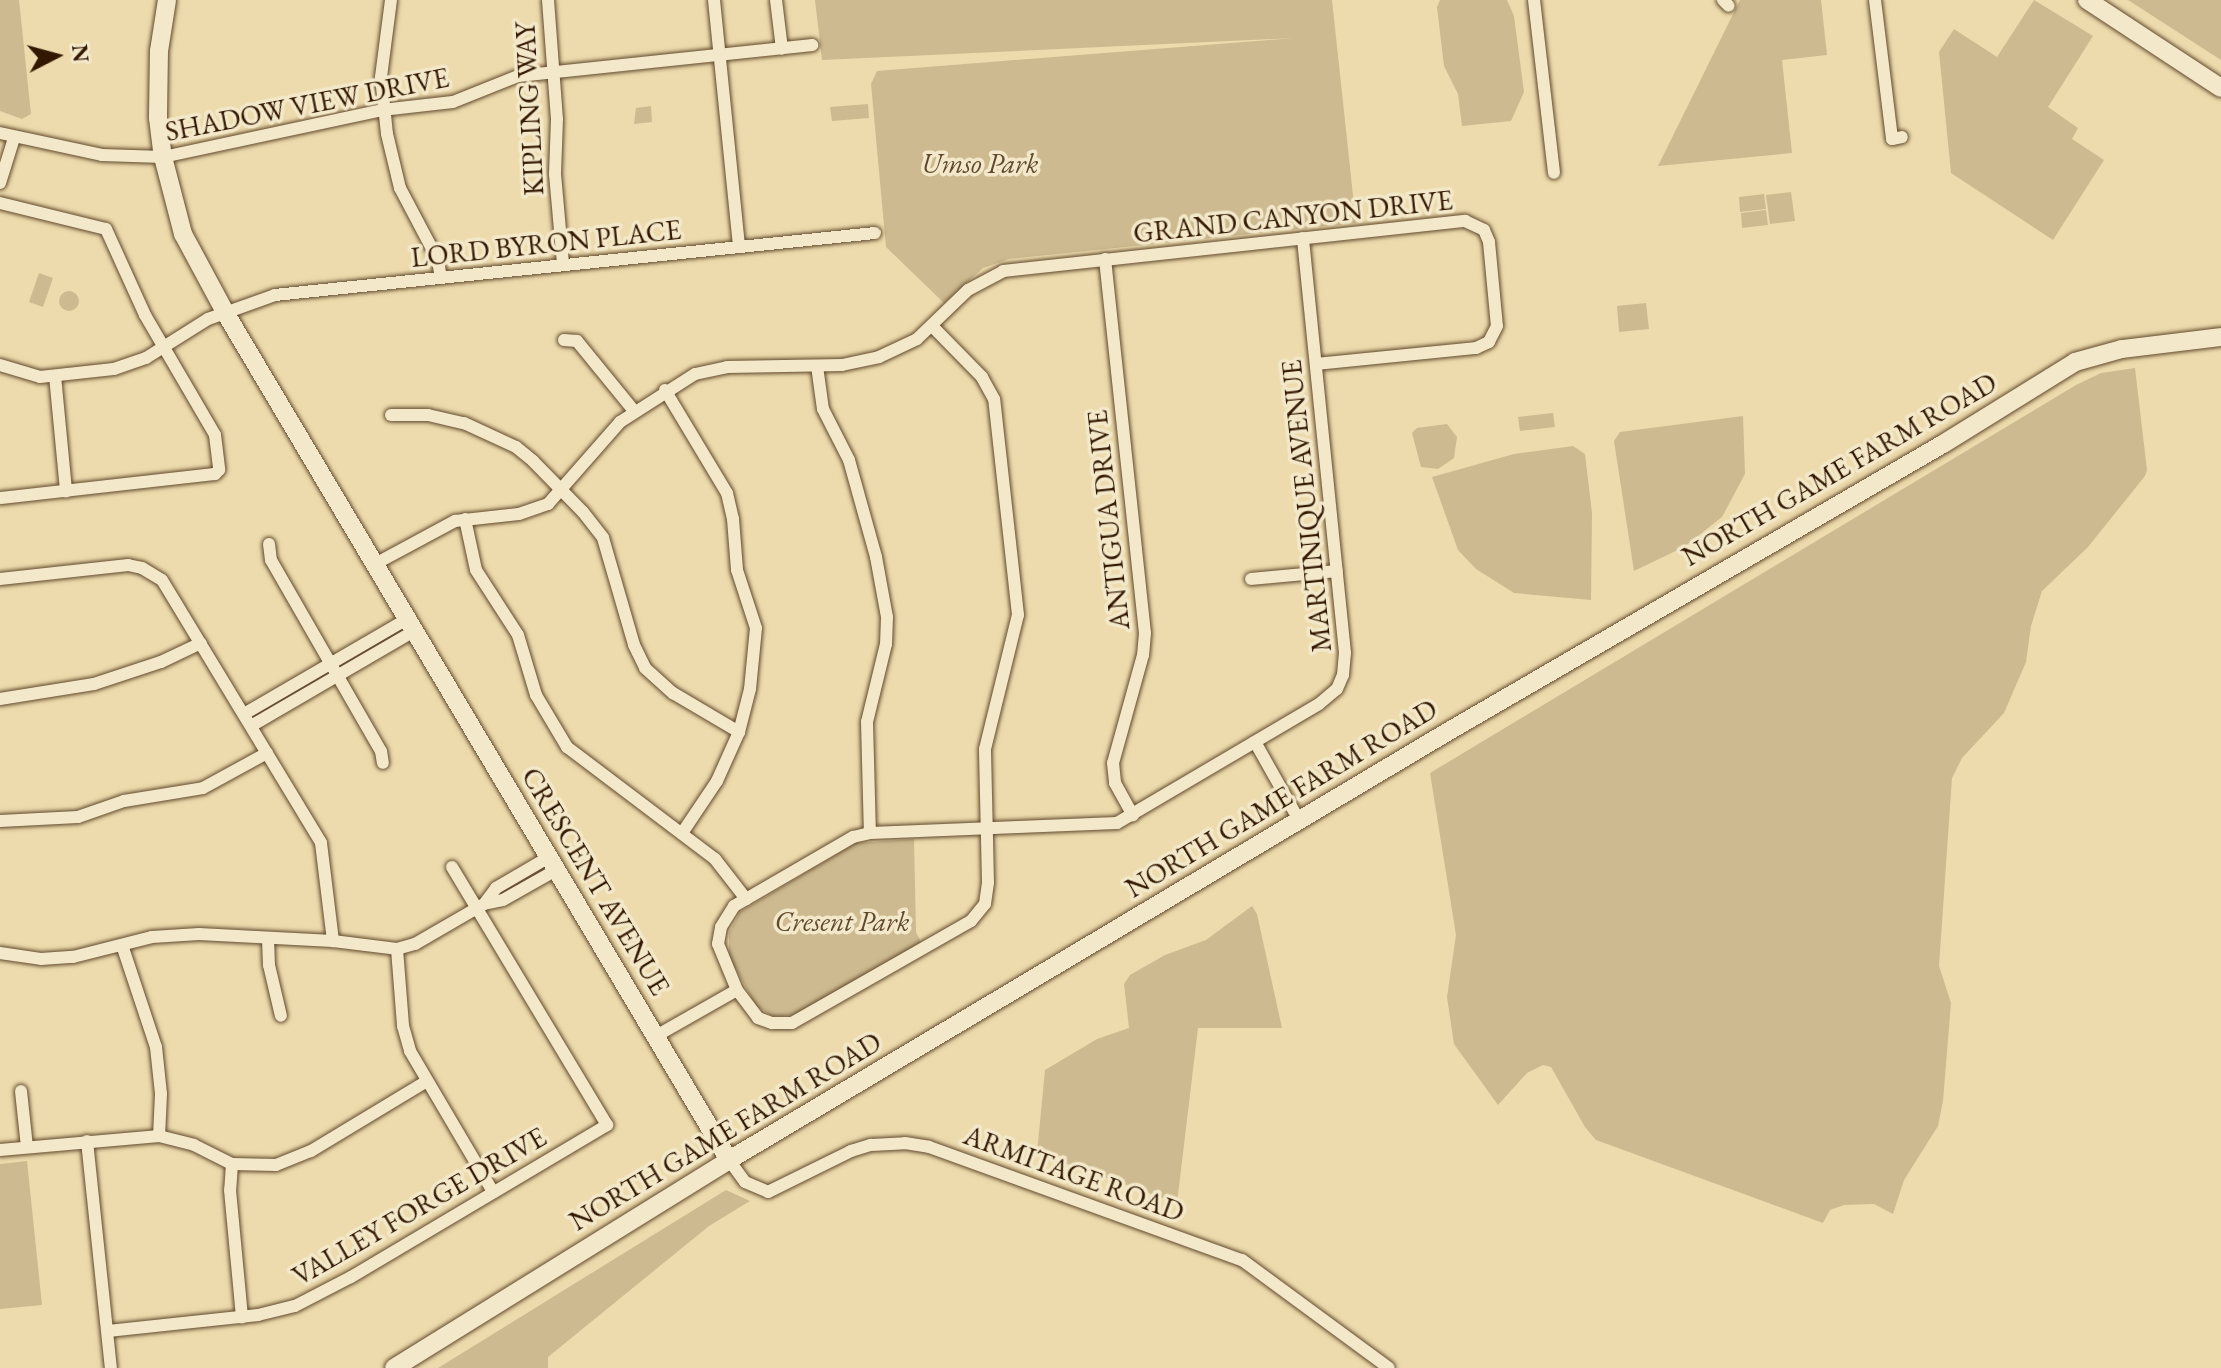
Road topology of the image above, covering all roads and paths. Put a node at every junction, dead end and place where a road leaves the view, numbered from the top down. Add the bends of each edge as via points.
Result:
1 (167, 0) edge
2 (391, 0) edge
3 (548, 0) edge
4 (714, 0) edge
5 (776, 0) edge
6 (1534, 0) edge
7 (1875, 0) edge
8 (2087, 0) edge
9 (812, 45) dead end
10 (782, 49) junction
11 (720, 55) junction
12 (554, 73) junction
13 (2221, 88) edge
14 (382, 110) junction
15 (0, 133) edge
16 (1902, 137) dead end
17 (14, 138) junction
18 (163, 157) junction
19 (1554, 173) dead end
20 (0, 183) edge
21 (0, 203) edge
22 (875, 233) dead end
23 (1303, 238) junction
24 (739, 247) junction
25 (1105, 259) junction
26 (563, 264) junction
27 (441, 278) junction
28 (220, 316) junction
29 (932, 326) junction
30 (2221, 337) edge
31 (564, 340) dead end
32 (163, 348) junction
33 (1317, 364) junction
34 (0, 365) edge
35 (817, 366) junction
36 (55, 376) junction
37 (665, 390) junction
38 (634, 411) junction
39 (391, 415) dead end
40 (66, 491) junction
41 (563, 491) junction
42 (0, 498) edge
43 (465, 519) junction
44 (269, 544) dead end
45 (375, 564) junction
46 (1337, 571) junction
47 (0, 579) edge
48 (1251, 579) dead end
49 (411, 625) junction
50 (201, 643) junction
51 (333, 670) junction
52 (0, 699) edge
53 (244, 714) junction
54 (251, 726) junction
55 (739, 732) junction
56 (1255, 742) junction
57 (267, 753) junction
58 (383, 763) dead end
59 (1133, 815) junction
60 (1299, 820) junction
61 (0, 821) edge
62 (986, 829) junction
63 (682, 833) junction
64 (870, 833) junction
65 (552, 863) junction
66 (452, 867) dead end
67 (746, 899) junction
68 (481, 906) junction
69 (268, 938) junction
70 (333, 941) junction
71 (122, 945) junction
72 (397, 949) junction
73 (0, 953) edge
74 (737, 990) junction
75 (281, 1016) dead end
76 (656, 1036) junction
77 (427, 1081) junction
78 (21, 1091) dead end
79 (159, 1136) junction
80 (87, 1141) junction
81 (27, 1147) junction
82 (0, 1150) edge
83 (729, 1160) junction
84 (232, 1164) junction
85 (493, 1192) junction
86 (242, 1317) junction
87 (108, 1331) junction
88 (111, 1368) edge
89 (394, 1368) edge
90 (1389, 1368) edge

1 - 18 main road, CRESCENT AVENUE via 158,74
2 - 14 street
3 - 12 street, KIPLING WAY
4 - 11 street
5 - 10 street
6 - 19 street
7 - 16 street via 1892,139
8 - 13 main road
9 - 10 street, SHADOW VIEW DRIVE
10 - 11 street, SHADOW VIEW DRIVE
11 - 12 street, SHADOW VIEW DRIVE
11 - 24 street
12 - 14 street, SHADOW VIEW DRIVE via 512,78 453,102
12 - 26 street, KIPLING WAY
14 - 18 street, SHADOW VIEW DRIVE
14 - 27 street via 400,188 438,260
15 - 17 street, SHADOW VIEW DRIVE
17 - 18 street, SHADOW VIEW DRIVE via 102,155
17 - 20 street
18 - 28 main road, CRESCENT AVENUE via 183,234
21 - 32 street via 104,227
22 - 24 street, LORD BYRON PLACE
23 - 25 street, GRAND CANYON DRIVE
23 - 33 street, MARTINIQUE AVENUE
23 - 33 street, GRAND CANYON DRIVE via 1465,221 1484,230 1489,242 1497,326 1489,342 1476,348
24 - 26 street, LORD BYRON PLACE
25 - 29 street, GRAND CANYON DRIVE via 1003,271 968,290
25 - 59 street, ANTIGUA DRIVE via 1145,633 1113,763 1115,783
26 - 27 street, LORD BYRON PLACE
27 - 28 street, LORD BYRON PLACE via 275,295
28 - 32 street
28 - 45 main road, CRESCENT AVENUE
29 - 35 street, GRAND CANYON DRIVE via 901,349 862,361
29 - 62 street via 986,383 994,399 999,442 1018,621 985,749
30 - 60 main road, NORTH GAME FARM ROAD via 2122,349 2075,362
31 - 38 street via 577,341
32 - 36 street via 114,369
32 - 40 street via 215,435 219,472
33 - 46 street, MARTINIQUE AVENUE
34 - 36 street via 36,377
35 - 37 street, GRAND CANYON DRIVE via 716,369
35 - 64 street via 823,409 846,453 875,550 887,617 886,644 866,728
36 - 40 street
37 - 38 street, GRAND CANYON DRIVE
37 - 55 street via 732,509 737,570 756,628
38 - 41 street, GRAND CANYON DRIVE via 595,448
39 - 41 street via 441,417 482,429 516,447
40 - 42 street
41 - 43 street via 535,510
41 - 55 street via 595,525 608,548 645,668 673,693
43 - 45 street
43 - 63 street via 476,570 518,635 536,695 567,747
44 - 51 street via 271,560
45 - 49 main road, CRESCENT AVENUE
46 - 48 street
46 - 56 street, MARTINIQUE AVENUE via 1346,661 1341,682 1319,704
47 - 50 street via 142,568 167,585
49 - 51 street
49 - 65 main road, CRESCENT AVENUE
50 - 52 street via 94,684
50 - 53 street
51 - 53 street
51 - 54 street
51 - 58 street
53 - 54 street
54 - 57 street
55 - 63 street via 724,769
56 - 59 street, MARTINIQUE AVENUE
56 - 60 street
57 - 61 street via 203,788 124,801 78,817
57 - 70 street via 323,848
59 - 62 street, MARTINIQUE AVENUE via 1100,826
60 - 83 main road, NORTH GAME FARM ROAD
62 - 64 street, MARTINIQUE AVENUE
62 - 74 street, MARTINIQUE AVENUE via 988,890 976,918 796,1022 772,1026 753,1013
63 - 67 street via 721,864
64 - 67 street, MARTINIQUE AVENUE via 853,837
65 - 68 street via 496,888
65 - 76 main road, CRESCENT AVENUE
66 - 68 street
67 - 74 street, MARTINIQUE AVENUE via 729,911 719,936 722,960
68 - 72 street
68 - 85 street, VALLEY FORGE DRIVE via 607,1125
69 - 70 street
69 - 71 street via 174,934
69 - 75 street
70 - 72 street
71 - 73 street via 57,958
71 - 79 street via 156,1047
72 - 77 street via 405,1035
74 - 76 street
76 - 83 main road, CRESCENT AVENUE
77 - 84 street via 289,1162
77 - 85 street
78 - 81 street
79 - 80 street
79 - 84 street via 184,1141
80 - 81 street
80 - 87 street
81 - 82 street
83 - 89 main road, NORTH GAME FARM ROAD
83 - 90 street, ARMITAGE ROAD via 748,1185 768,1192 862,1147 929,1147 1242,1260
84 - 86 street
85 - 86 street, VALLEY FORGE DRIVE via 327,1291 283,1309
86 - 87 street, VALLEY FORGE DRIVE
87 - 88 street

